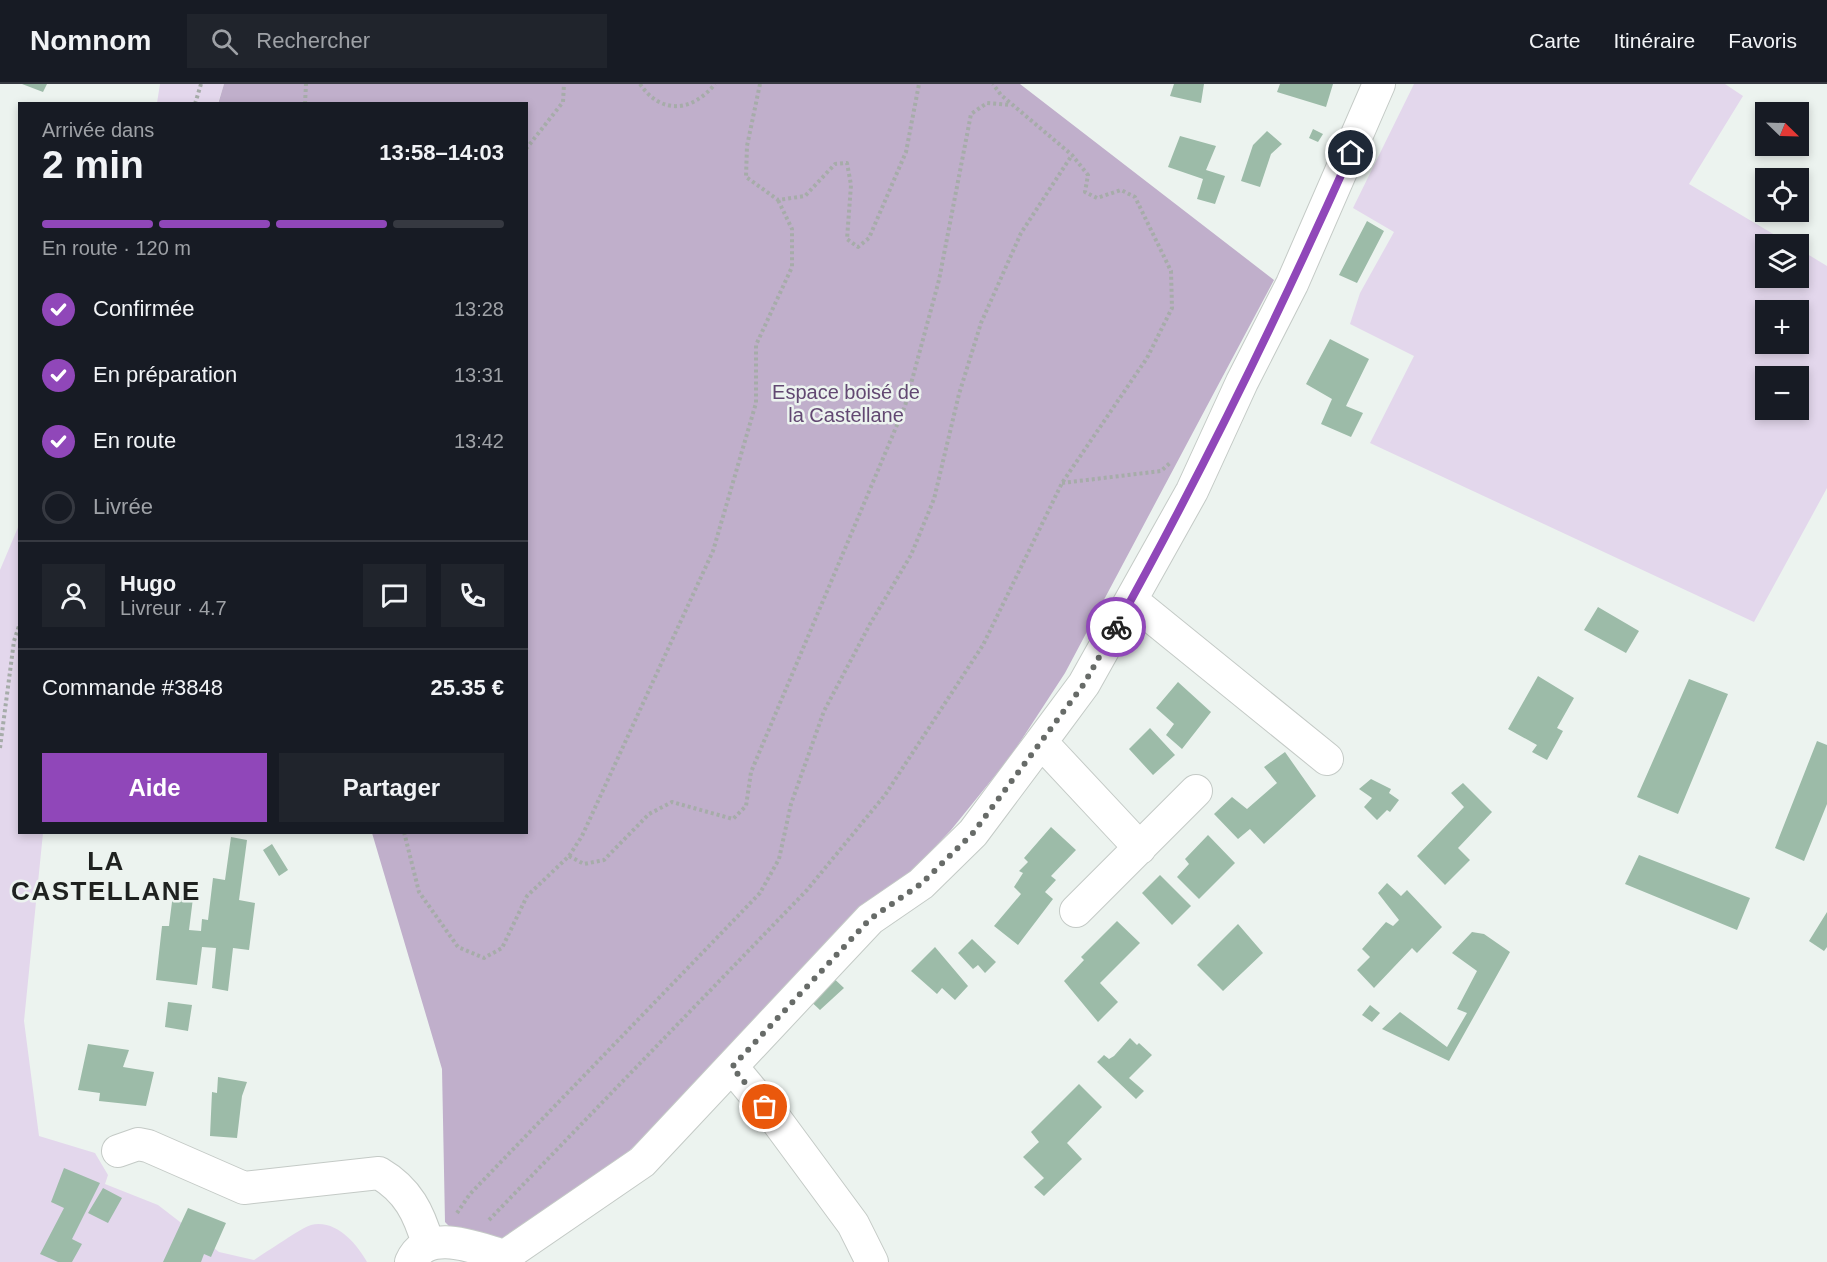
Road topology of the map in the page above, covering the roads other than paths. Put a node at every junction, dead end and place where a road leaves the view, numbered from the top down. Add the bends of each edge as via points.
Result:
1 (1379, 84) edge
2 (1131, 600) junction
3 (1041, 742) junction
4 (1326, 759) dead end
5 (1196, 791) dead end
6 (1140, 848) junction
7 (1076, 911) dead end
8 (732, 1067) junction
9 (118, 1151) dead end
10 (429, 1249) edge
11 (872, 1262) edge

1 - 2 street via 1293,284 1192,490
2 - 3 street via 1084,684
2 - 4 street
3 - 6 street
3 - 8 street via 973,833 921,884 870,919
5 - 6 street
6 - 7 street
8 - 10 street via 642,1162 505,1256
8 - 11 street via 853,1224
9 - 10 street via 138,1144 148,1146 244,1188 379,1173 408,1196 419,1214

